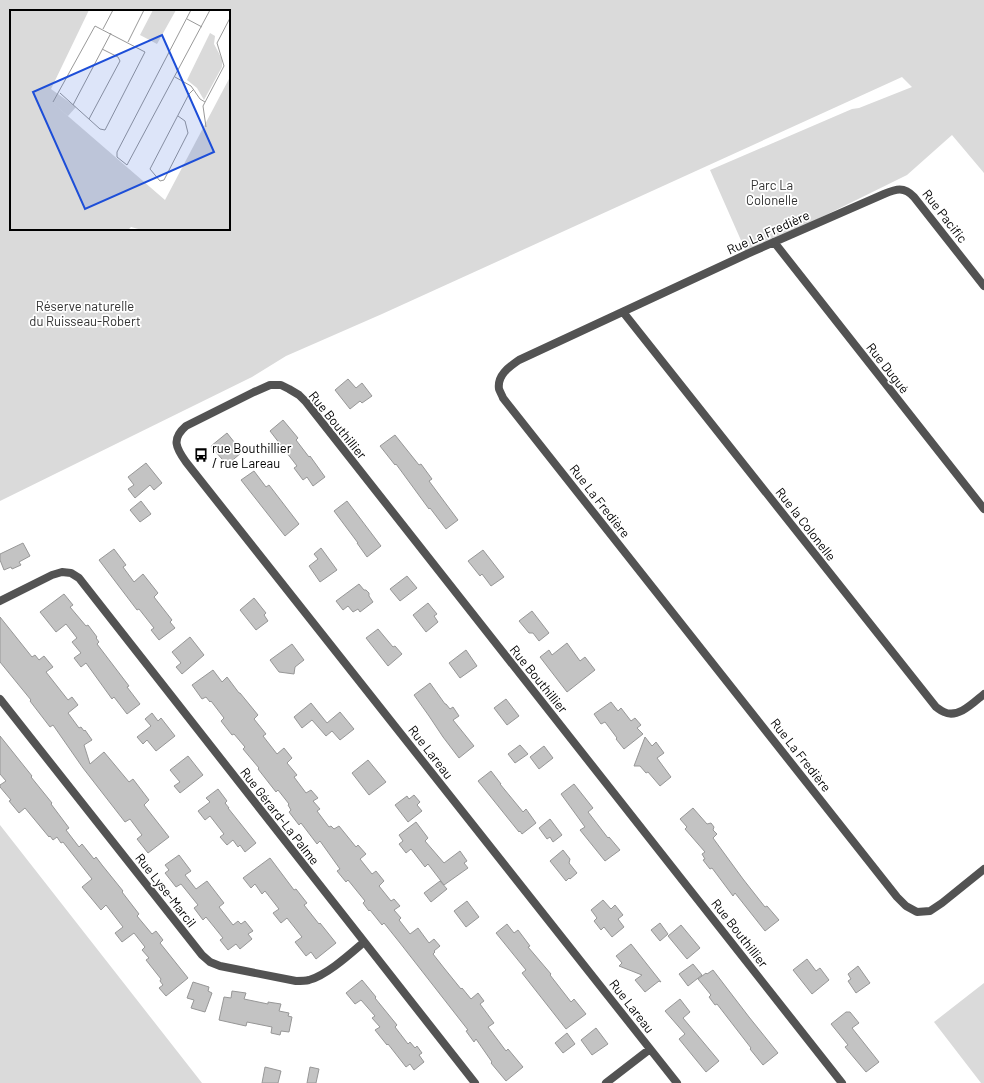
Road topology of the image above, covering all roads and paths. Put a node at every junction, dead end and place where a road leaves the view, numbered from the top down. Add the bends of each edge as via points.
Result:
1 (896, 190) joint
2 (774, 242) junction
3 (984, 286) edge
4 (623, 312) junction
5 (179, 432) joint
6 (984, 509) edge
7 (0, 601) edge
8 (984, 694) edge
9 (0, 699) edge
10 (984, 869) edge
11 (364, 942) junction
12 (650, 1049) junction
13 (475, 1083) edge
14 (606, 1083) edge
15 (677, 1083) edge
16 (842, 1083) edge

1 - 2 street, Rue La Fredière
1 - 3 street, Rue Pacific via 903,189 911,193
2 - 4 street, Rue La Fredière
2 - 6 street, Rue Dugué
4 - 8 street, Rue la Colonelle via 936,707 946,713 956,713
4 - 10 street, Rue La Fredière via 508,367 501,377 499,388 503,398 906,906 917,912 930,911
5 - 12 street, Rue Lareau via 178,452
5 - 16 street, Rue Bouthillier via 186,426 270,385 281,385 299,395
7 - 11 street, Rue Gérard-La Palme via 62,572 71,573 79,578
9 - 11 street, Rue Lyse-Marcil via 210,962 296,981 309,980 334,967
11 - 13 street, Rue Gérard-La Palme
12 - 14 street
12 - 15 street, Rue Lareau

